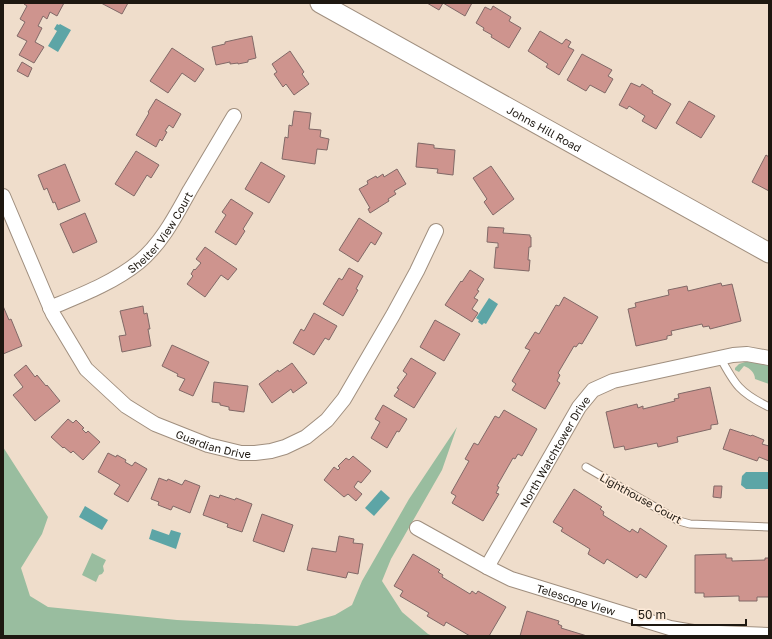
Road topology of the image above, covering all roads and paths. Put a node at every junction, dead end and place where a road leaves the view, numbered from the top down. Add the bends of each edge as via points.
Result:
1 (326, 4) edge
2 (234, 116) dead end
3 (3, 196) edge
4 (436, 231) dead end
5 (769, 253) edge
6 (50, 308) junction
7 (720, 357) junction
8 (769, 358) edge
9 (769, 407) edge
10 (586, 467) dead end
11 (769, 527) edge
12 (418, 528) dead end
13 (487, 567) junction
14 (769, 635) edge

1 - 5 main road, Johns Hill Road
2 - 6 street, Shelter View Court via 162,237 151,250 123,274
3 - 6 street, Guardian Drive
4 - 6 street, Guardian Drive via 413,278 344,399 327,420 306,437 271,451 255,453 220,448 177,434 142,417 114,396 86,369
7 - 8 street, North Watchtower Drive via 747,354
7 - 9 lane via 733,382 744,393
7 - 13 street, North Watchtower Drive via 613,381 593,390 579,407
10 - 11 lane, Lighthouse Court via 679,521 690,524
12 - 13 street, Telescope View
13 - 14 street, Telescope View via 518,581 670,628 693,632

